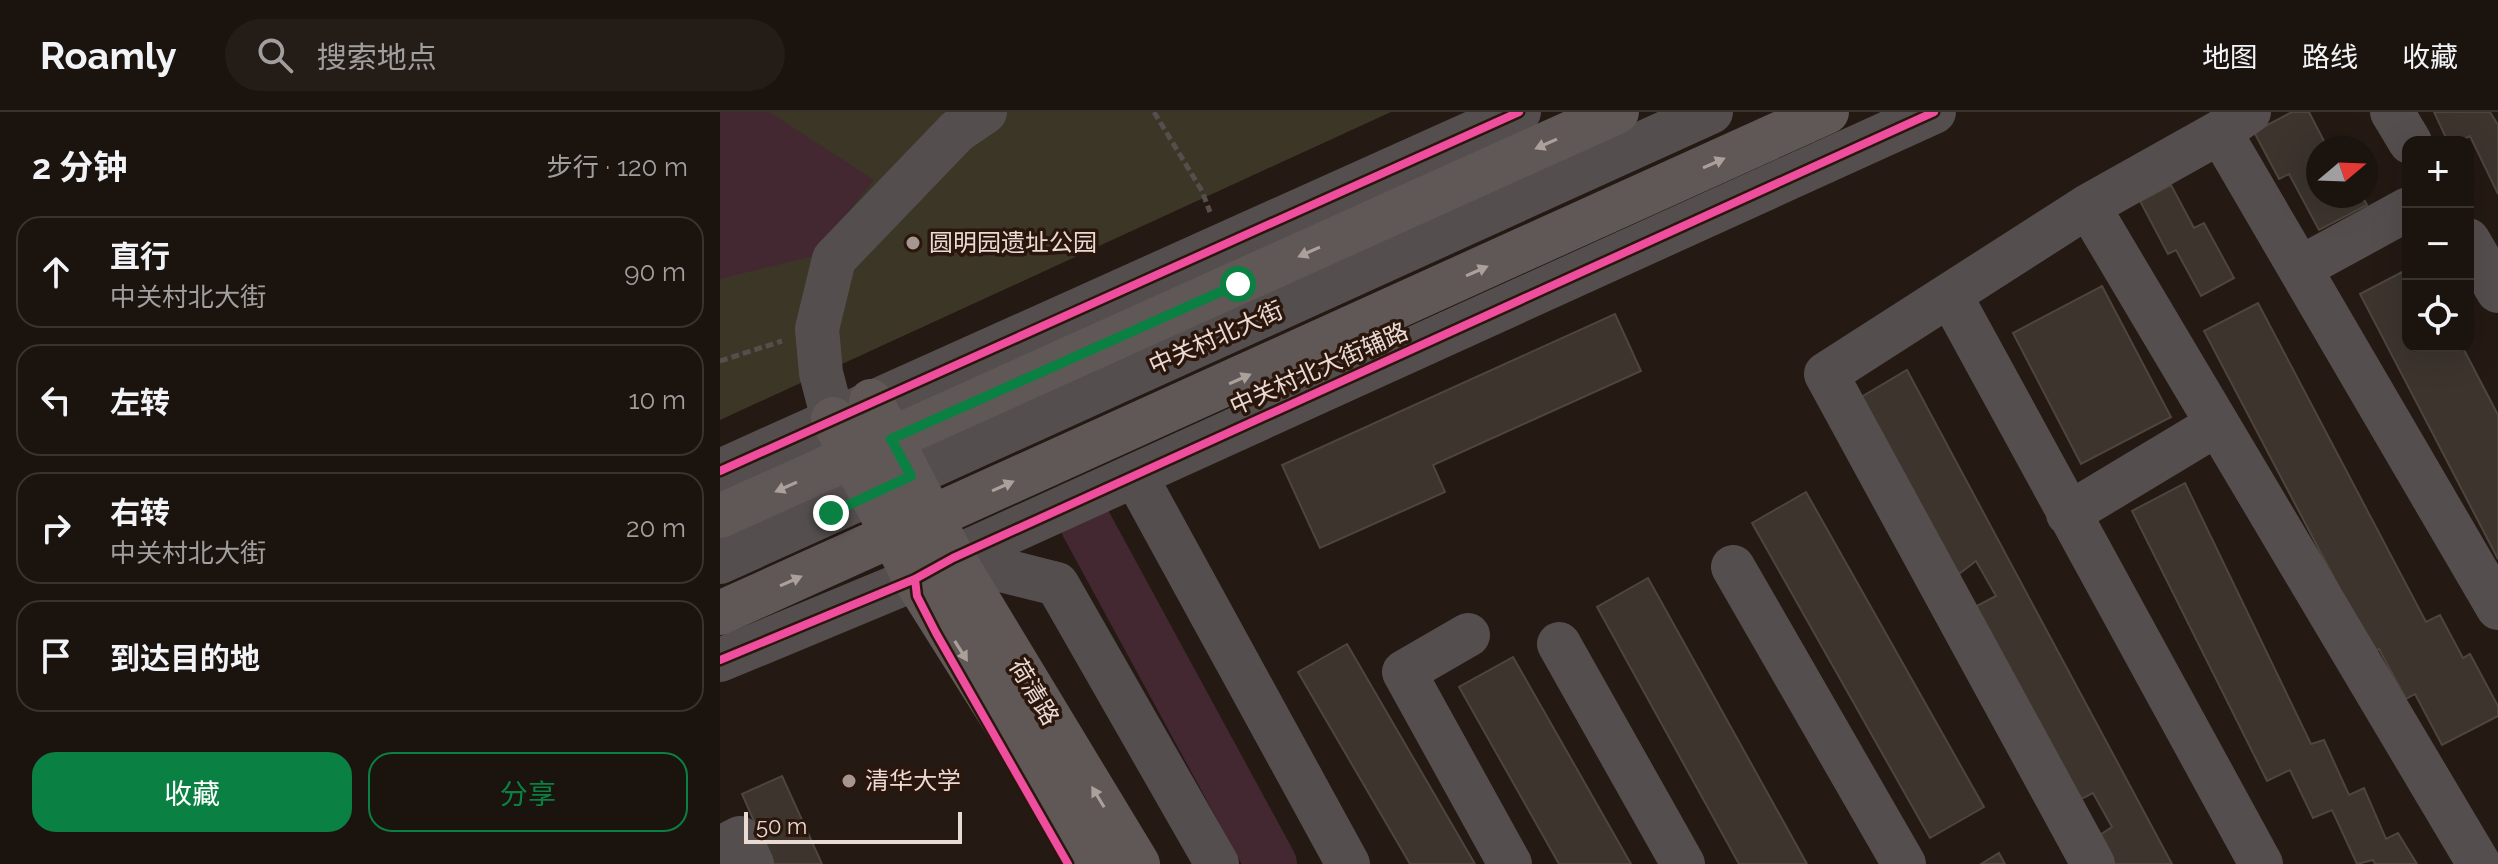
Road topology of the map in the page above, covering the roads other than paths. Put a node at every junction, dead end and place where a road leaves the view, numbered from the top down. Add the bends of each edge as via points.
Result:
1 (985, 112) edge
2 (1519, 112) edge
3 (1617, 112) edge
4 (1711, 112) edge
5 (1827, 112) edge
6 (1934, 112) edge
7 (2392, 112) edge
8 (2234, 122) edge
9 (2406, 136) edge
10 (2088, 206) junction
11 (2402, 212) edge
12 (2474, 250) edge
13 (2300, 268) junction
14 (2498, 291) edge
15 (1950, 295) junction
16 (871, 401) junction
17 (2216, 425) junction
18 (842, 438) junction
19 (901, 458) junction
20 (720, 471) edge
21 (1135, 475) junction
22 (871, 494) junction
23 (2068, 514) junction
24 (720, 516) edge
25 (932, 518) junction
26 (892, 536) junction
27 (953, 558) junction
28 (720, 562) edge
29 (1733, 567) dead end
30 (915, 579) junction
31 (2498, 608) edge
32 (720, 613) edge
33 (1468, 635) dead end
34 (1559, 644) dead end
35 (720, 660) edge
36 (720, 848) edge
37 (752, 864) edge
38 (1094, 864) edge
39 (1138, 864) edge
40 (1217, 864) edge
41 (1348, 864) edge
42 (1510, 864) edge
43 (1683, 864) edge
44 (1904, 864) edge
45 (2093, 864) edge
46 (2261, 864) edge
47 (2479, 864) edge

1 - 18 street via 957,131 834,259 817,329 821,373
2 - 16 street
3 -> 19 main road, 中关村北大街
4 - 19 street, 中关村北大街
25 -> 5 main road, 中关村北大街
6 - 21 street, 中关村北大街辅路
7 - 9 street
8 - 10 street
8 - 13 street
10 - 15 street
10 - 17 street
11 - 13 street
12 - 14 street
13 - 31 street
15 - 23 street
15 - 45 street via 1826,374
16 - 18 street
16 - 19 main road, 荷清路
17 - 23 street
17 - 47 street
18 - 19 main road, 中关村北大街
18 - 20 street
18 - 22 main road, 荷清路
18 -> 24 main road, 中关村北大街
19 - 22 street, 中关村北大街
19 - 25 main road, 荷清路
21 - 27 street, 中关村北大街辅路
21 - 41 street
22 - 26 main road, 荷清路
22 - 28 street, 中关村北大街
23 - 46 street
25 - 26 main road, 中关村北大街
25 - 27 main road, 荷清路
26 - 30 main road, 荷清路
32 -> 26 main road
27 - 30 street, 中关村北大街辅路
39 -> 27 main road, 荷清路
27 - 40 street via 1057,584
29 - 44 street
30 - 35 street, 中关村北大街辅路
30 -> 38 main road, 荷清路
33 - 42 street via 1404,672
34 - 43 street
36 - 37 street via 740,838

